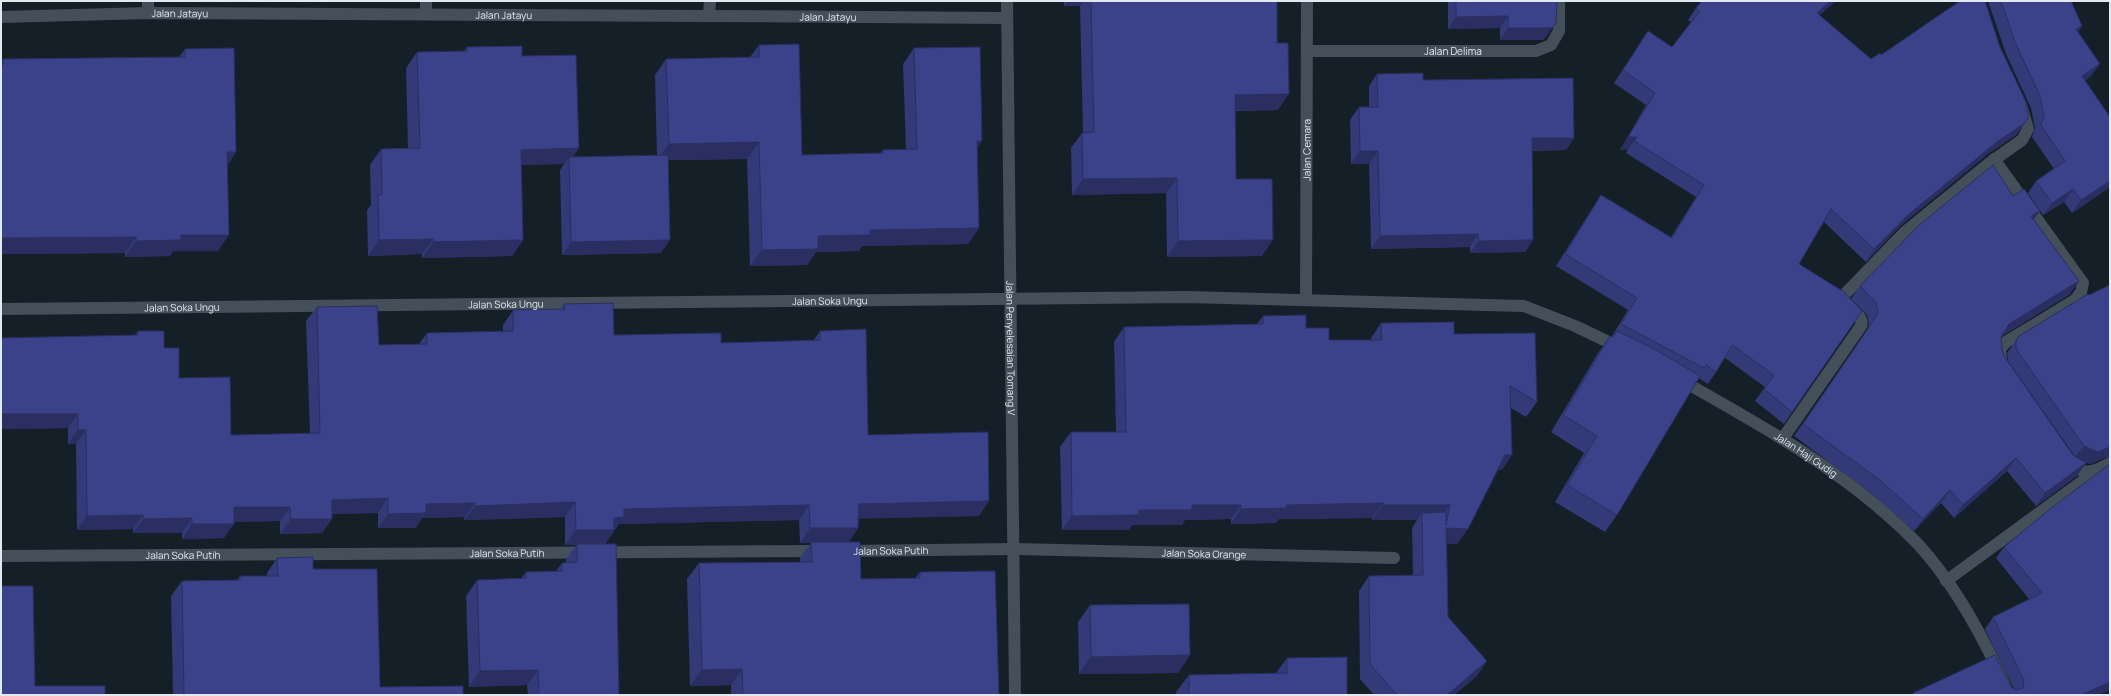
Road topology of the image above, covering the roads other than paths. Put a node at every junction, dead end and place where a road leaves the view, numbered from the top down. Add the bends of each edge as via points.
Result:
1 (426, 1) edge
2 (710, 1) edge
3 (1007, 1) edge
4 (1307, 1) edge
5 (1559, 1) edge
6 (148, 7) edge
7 (426, 14) junction
8 (709, 16) junction
9 (1, 17) edge
10 (1007, 18) junction
11 (1308, 51) junction
12 (2018, 97) edge
13 (1994, 159) junction
14 (1010, 299) junction
15 (1306, 299) junction
16 (1, 309) edge
17 (1631, 353) edge
18 (2006, 370) edge
19 (1666, 372) edge
20 (1783, 438) junction
21 (2062, 451) edge
22 (2110, 463) edge
23 (2095, 472) junction
24 (1014, 550) junction
25 (1, 556) edge
26 (1394, 558) dead end
27 (1946, 581) junction
28 (1015, 695) edge
29 (2009, 695) edge

1 - 7 street
2 - 8 street
3 - 10 street, Jalan Penyelesaian Tomang V
4 - 11 street, Jalan Cemara
5 - 11 street, Jalan Delima via 1559,31 1551,45 1536,51
6 - 7 street, Jalan Jatayu
6 - 9 street, Jalan Jatayu
7 - 8 street, Jalan Jatayu
8 - 10 street, Jalan Jatayu
10 - 14 street, Jalan Penyelesaian Tomang V
11 - 15 street, Jalan Cemara
12 - 13 street via 2028,129 2022,140
13 - 18 street via 2082,283 2081,292 2075,300 2006,342 2000,349 1999,357
13 - 20 street via 1905,232 1844,295 1842,300 1860,317 1861,326
14 - 15 street, Jalan Soka Ungu
14 - 16 street, Jalan Soka Ungu
14 - 24 street, Jalan Penyelesaian Tomang V
15 - 17 street, Jalan Soka Ungu via 1524,306 1575,326
19 - 20 street, Jalan Haji Gudig
20 - 27 street, Jalan Haji Gudig via 1868,500 1915,542
21 - 23 street via 2070,464 2080,470
22 - 23 street
23 - 27 street
24 - 25 street, Jalan Soka Putih
24 - 26 street, Jalan Soka Orange
24 - 28 street, Jalan Penyelesaian Tomang V
27 - 29 street, Jalan Haji Gudig via 1976,628

